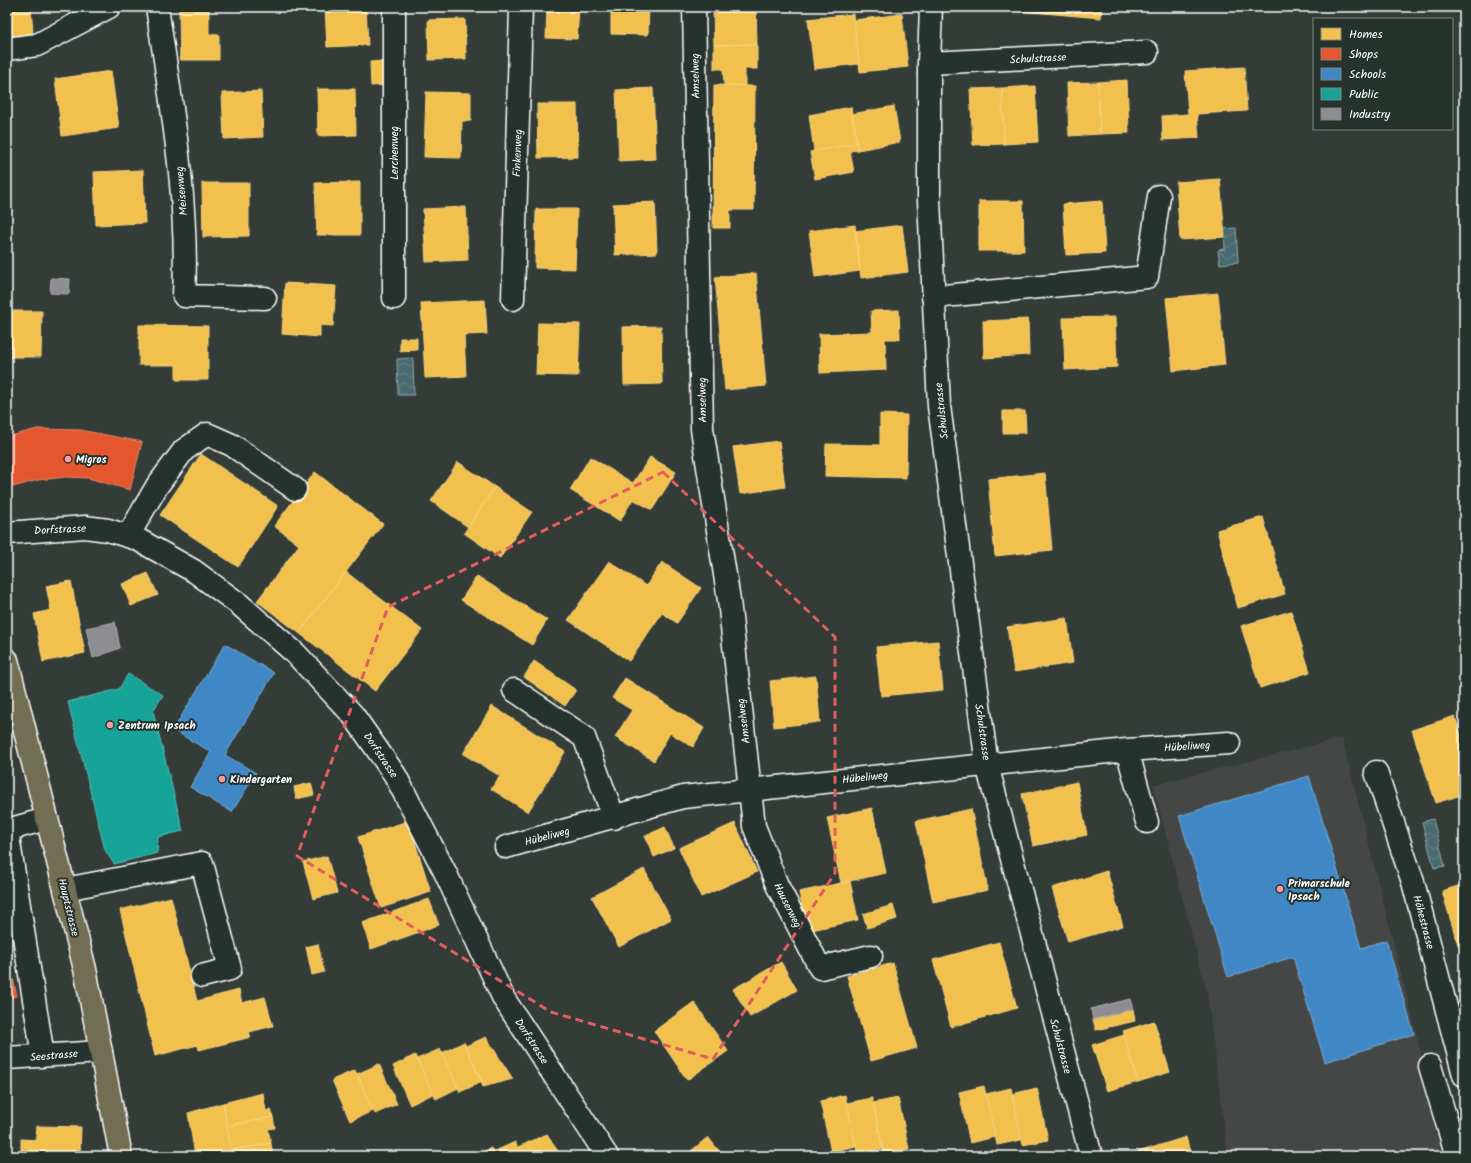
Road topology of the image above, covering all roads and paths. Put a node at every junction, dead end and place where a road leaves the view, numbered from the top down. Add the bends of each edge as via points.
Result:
1 (109, 7) edge
2 (157, 7) edge
3 (394, 7) edge
4 (521, 7) edge
5 (694, 7) edge
6 (931, 7) edge
7 (7, 49) edge
8 (1147, 52) dead end
9 (929, 63) junction
10 (1159, 196) dead end
11 (265, 298) dead end
12 (394, 298) dead end
13 (933, 298) junction
14 (513, 299) dead end
15 (295, 489) dead end
16 (7, 533) edge
17 (128, 536) junction
18 (7, 660) edge
19 (514, 690) dead end
20 (1230, 743) dead end
21 (1127, 750) junction
22 (987, 765) junction
23 (1376, 772) dead end
24 (751, 789) junction
25 (614, 818) junction
26 (46, 819) junction
27 (1148, 822) dead end
28 (7, 829) edge
29 (506, 847) dead end
30 (65, 888) junction
31 (871, 956) dead end
32 (202, 976) dead end
33 (101, 1052) junction
34 (43, 1056) junction
35 (7, 1058) edge
36 (1430, 1066) dead end
37 (1464, 1075) edge
38 (121, 1156) edge
39 (607, 1156) edge
40 (1091, 1156) edge
41 (1457, 1156) edge

1 - 7 street via 36,45
2 - 11 street, Meisenweg via 178,154 186,256 184,296
3 - 12 street, Lerchenweg
4 - 14 street, Finkenweg
5 - 24 street, Amselweg via 702,429 729,600
6 - 9 street, Schulstrasse
8 - 9 street, Schulstrasse
9 - 13 street, Schulstrasse via 929,195
10 - 13 street via 1148,278
13 - 22 street, Schulstrasse via 940,406
15 - 17 street via 232,445 207,434 184,450 157,486
16 - 17 street, Dorfstrasse via 85,527
17 - 39 street, Dorfstrasse via 194,571 238,604 295,653 353,715 395,775 446,872 504,999
18 - 26 main road, Hauptstrasse
19 - 25 street via 584,737
20 - 21 street, Hübeliweg
21 - 22 street, Hübeliweg
21 - 27 street
22 - 24 street, Hübeliweg
22 - 40 street, Schulstrasse
23 - 37 street, Höhestrasse via 1413,882
24 - 25 street, Hübeliweg via 683,797
24 - 31 street, Hauserweg via 754,826 777,886 820,968
25 - 29 street, Hübeliweg
26 - 28 street
26 - 30 main road, Hauptstrasse
28 - 34 street
30 - 32 street via 202,863 230,969
30 - 33 main road, Hauptstrasse via 85,969
33 - 34 street, Seestrasse
33 - 38 main road, Hauptstrasse
34 - 35 street, Seestrasse
36 - 41 street

